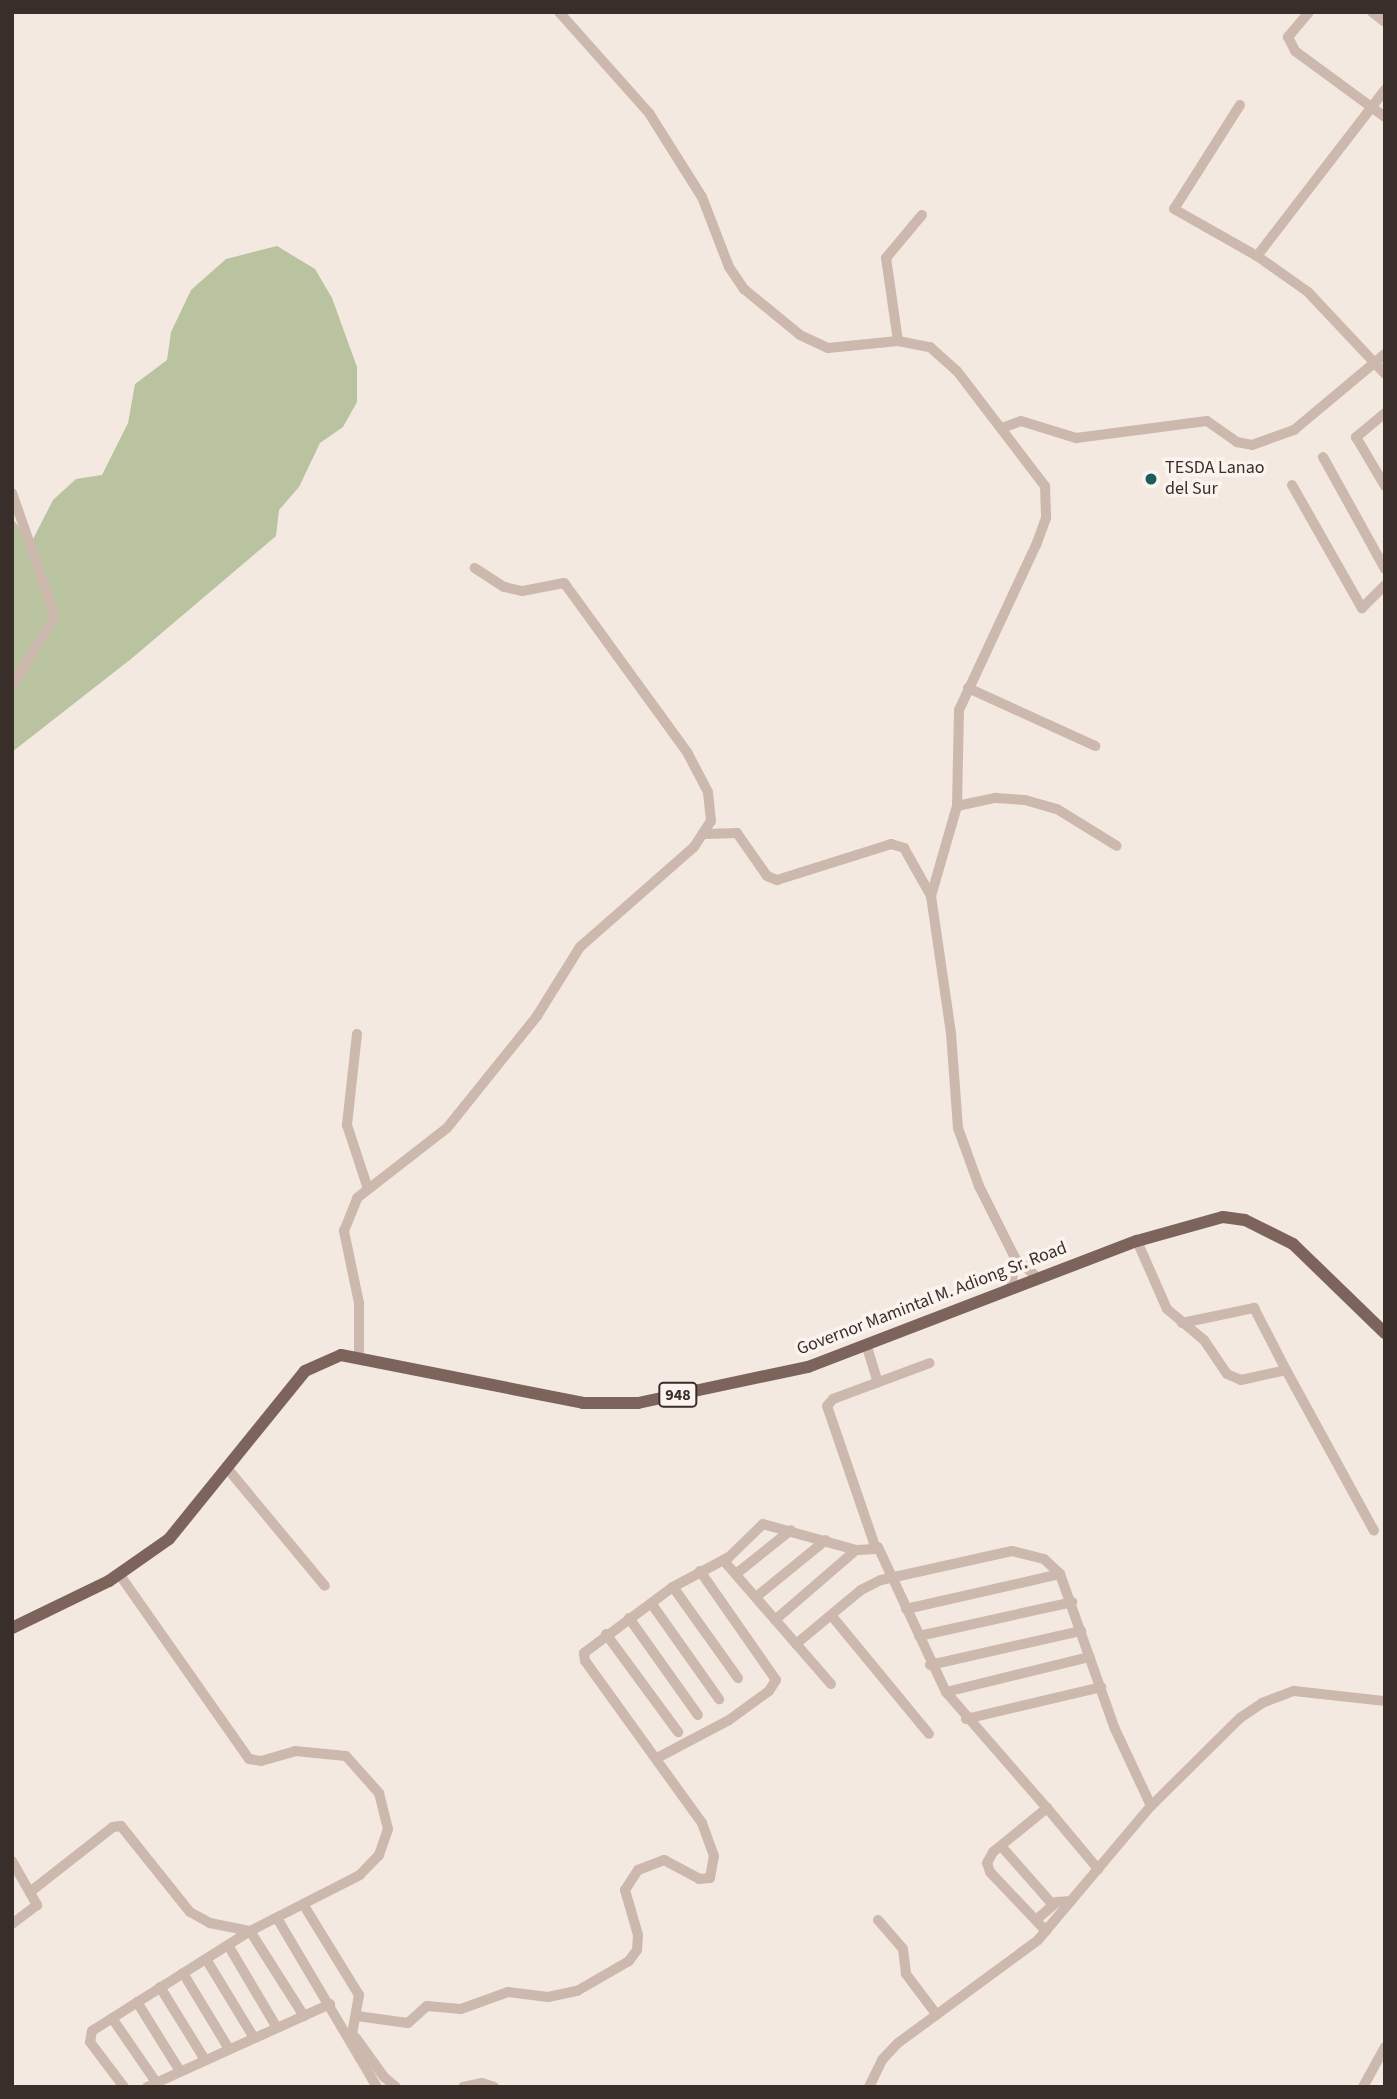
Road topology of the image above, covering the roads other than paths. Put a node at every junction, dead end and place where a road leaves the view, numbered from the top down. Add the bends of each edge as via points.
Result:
1 (559, 12) edge
2 (1309, 12) edge
3 (1372, 12) edge
4 (1385, 22) edge
5 (1385, 90) edge
6 (1240, 105) dead end
7 (1371, 106) junction
8 (1385, 117) edge
9 (922, 215) dead end
10 (1257, 256) junction
11 (898, 341) junction
12 (1385, 354) edge
13 (1374, 363) junction
14 (1385, 374) edge
15 (1385, 413) edge
16 (1002, 428) junction
17 (1323, 457) dead end
18 (1383, 477) edge
19 (1292, 485) dead end
20 (12, 493) edge
21 (475, 568) dead end
22 (1385, 569) edge
23 (1385, 585) edge
24 (12, 685) edge
25 (968, 688) junction
26 (1095, 746) dead end
27 (957, 806) junction
28 (705, 834) junction
29 (1117, 846) dead end
30 (931, 897) junction
31 (357, 1034) dead end
32 (367, 1186) junction
33 (1137, 1241) junction
34 (1015, 1258) junction
35 (1038, 1278) junction
36 (1011, 1289) junction
37 (1182, 1323) junction
38 (1385, 1333) edge
39 (867, 1346) junction
40 (359, 1355) junction
41 (930, 1363) dead end
42 (1286, 1370) junction
43 (878, 1382) junction
44 (227, 1468) junction
45 (792, 1530) junction
46 (1374, 1531) dead end
47 (825, 1540) junction
48 (878, 1547) junction
49 (856, 1550) junction
50 (724, 1561) junction
51 (700, 1572) junction
52 (119, 1574) junction
53 (736, 1574) junction
54 (1060, 1574) junction
55 (892, 1577) junction
56 (325, 1586) dead end
57 (673, 1587) junction
58 (756, 1597) junction
59 (1072, 1602) junction
60 (651, 1603) junction
61 (906, 1609) junction
62 (831, 1615) junction
63 (629, 1618) junction
64 (775, 1620) junction
65 (12, 1628) edge
66 (1081, 1631) junction
67 (606, 1634) junction
68 (919, 1636) junction
69 (796, 1644) junction
70 (1090, 1657) junction
71 (930, 1665) junction
72 (738, 1678) dead end
73 (831, 1684) dead end
74 (1101, 1686) junction
75 (946, 1692) junction
76 (719, 1699) dead end
77 (1385, 1701) edge
78 (698, 1716) dead end
79 (966, 1719) junction
80 (678, 1732) dead end
81 (929, 1734) dead end
82 (657, 1758) junction
83 (1152, 1806) junction
84 (1047, 1808) junction
85 (1001, 1846) junction
86 (12, 1861) edge
87 (1098, 1869) junction
88 (30, 1892) junction
89 (1071, 1901) junction
90 (303, 1904) junction
91 (1054, 1905) junction
92 (277, 1918) junction
93 (878, 1920) dead end
94 (1036, 1920) junction
95 (12, 1924) edge
96 (250, 1931) junction
97 (1046, 1931) junction
98 (228, 1945) junction
99 (206, 1959) junction
100 (183, 1973) junction
101 (160, 1987) junction
102 (137, 2002) junction
103 (330, 2004) junction
104 (937, 2015) junction
105 (304, 2016) junction
106 (357, 2016) junction
107 (112, 2018) junction
108 (277, 2028) junction
109 (352, 2036) junction
110 (254, 2038) junction
111 (1385, 2047) edge
112 (229, 2049) junction
113 (205, 2060) junction
114 (180, 2071) junction
115 (152, 2085) edge
116 (124, 2087) edge
117 (377, 2087) edge
118 (396, 2087) edge
119 (463, 2087) edge
120 (494, 2087) edge
121 (869, 2087) edge
122 (1363, 2087) edge

1 - 11 street via 649,113 702,197 729,267 744,289 814,343 843,348
2 - 7 street via 1288,37 1295,51
3 - 4 street
5 - 7 street
6 - 10 street via 1174,209
7 - 8 street
7 - 10 street
9 - 11 street via 886,258
10 - 13 street via 1308,292
11 - 16 street via 920,343 940,354
12 - 13 street
13 - 14 street
13 - 16 street via 1294,430 1252,445 1237,442 1207,421 1076,438 1021,421
15 - 18 street via 1356,436
16 - 25 street via 1036,470 1049,501 1036,545
17 - 22 street
19 - 23 street via 1362,608
20 - 24 street via 55,616
21 - 28 street via 504,587 538,591 564,583 577,597 700,775 711,807
25 - 26 street
25 - 27 street via 956,728
27 - 29 street via 996,798 1025,800 1057,809
27 - 30 street
28 - 30 street via 737,833 767,876 777,880 891,844 904,848
28 - 32 street via 580,947 537,1016 447,1128
30 - 34 street via 951,1033 958,1128 979,1186
31 - 32 street via 347,1125
32 - 40 street via 356,1198 344,1231 359,1303
33 - 35 main road, Governor Mamintal M. Adiong Sr. Road / 948
33 - 37 street via 1159,1296
33 - 38 main road, Governor Mamintal M. Adiong Sr. Road / 948 via 1199,1220 1245,1220 1293,1244
34 - 35 street
34 - 36 street
35 - 36 main road, Governor Mamintal M. Adiong Sr. Road / 948
36 - 39 main road, Governor Mamintal M. Adiong Sr. Road / 948
37 - 42 street via 1205,1340 1234,1379
37 - 42 street via 1254,1308
39 - 40 main road, Governor Mamintal M. Adiong Sr. Road / 948 via 796,1369 612,1405 583,1404
39 - 43 street
40 - 44 main road, Governor Mamintal M. Adiong Sr. Road / 948 via 341,1355 305,1371
41 - 43 street
42 - 46 street
43 - 48 street via 830,1400 826,1410
44 - 52 main road, Governor Mamintal M. Adiong Sr. Road / 948 via 169,1539
44 - 56 street
45 - 47 street
45 - 50 street via 762,1524
45 - 53 street
47 - 49 street
47 - 58 street
48 - 49 street
48 - 55 street
49 - 64 street
50 - 51 street
50 - 53 street
51 - 57 street
51 - 82 street via 776,1680 769,1691 729,1720
52 - 65 main road, Governor Mamintal M. Adiong Sr. Road / 948
52 - 90 street via 250,1759 261,1761 295,1751 335,1752 357,1763 379,1793 388,1829 379,1855 360,1875
53 - 58 street
54 - 55 street via 1044,1559 1012,1552
54 - 59 street
54 - 61 street
55 - 61 street
55 - 62 street via 871,1583
57 - 60 street
57 - 72 street
58 - 64 street
59 - 66 street
59 - 68 street
60 - 63 street
60 - 76 street
61 - 68 street
62 - 69 street
62 - 81 street
63 - 67 street
63 - 78 street
64 - 69 street
66 - 70 street
66 - 71 street
67 - 80 street
67 - 82 street via 586,1649 585,1661
68 - 71 street
69 - 73 street
70 - 74 street
70 - 75 street
71 - 75 street
74 - 79 street
74 - 83 street via 1115,1729
75 - 79 street
77 - 83 street via 1308,1691 1279,1694 1240,1718
79 - 84 street
82 - 106 street via 702,1823 715,1868 710,1878 703,1880 672,1863 655,1860 630,1878 626,1898 639,1944 629,1961 567,1994 508,1992 461,2008 427,2006 408,2023
83 - 87 street
84 - 85 street
84 - 87 street
85 - 91 street
85 - 94 street via 988,1867
86 - 88 street
87 - 89 street
88 - 95 street via 36,1908
88 - 96 street via 119,1825 127,1829 190,1912 210,1923
89 - 91 street
89 - 97 street
90 - 92 street
90 - 106 street via 359,1995
91 - 94 street
92 - 96 street
92 - 103 street
93 - 104 street via 903,1949 906,1974
94 - 97 street
96 - 98 street
96 - 105 street
97 - 104 street via 1017,1958
98 - 99 street
98 - 108 street
99 - 100 street
99 - 110 street
100 - 101 street
100 - 112 street
101 - 102 street
101 - 113 street
102 - 107 street
102 - 114 street
103 - 105 street
103 - 109 street
104 - 121 street via 889,2051
105 - 108 street
106 - 109 street
107 - 115 street
107 - 116 street via 92,2031 89,2039
108 - 110 street
109 - 117 street
109 - 118 street
110 - 112 street
111 - 122 street
112 - 113 street
113 - 114 street
114 - 115 street
119 - 120 street via 482,2083

